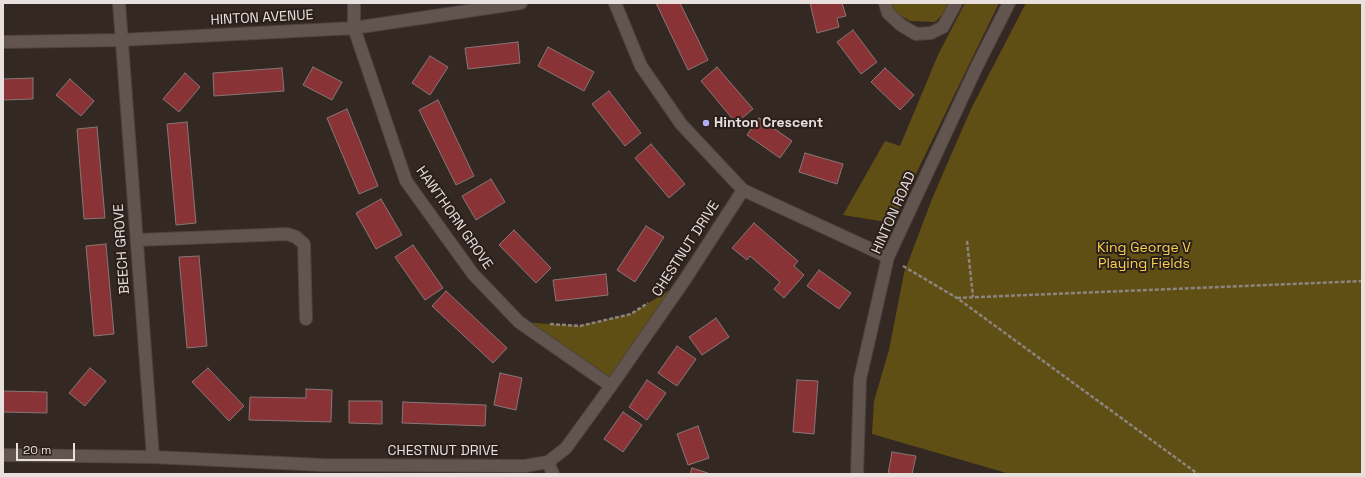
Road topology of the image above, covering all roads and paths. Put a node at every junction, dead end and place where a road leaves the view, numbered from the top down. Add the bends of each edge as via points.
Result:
1 (119, 3) edge
2 (354, 3) edge
3 (521, 3) edge
4 (615, 3) edge
5 (885, 3) edge
6 (956, 3) edge
7 (1009, 3) edge
8 (354, 28) junction
9 (121, 40) junction
10 (3, 42) edge
11 (742, 190) junction
12 (137, 240) junction
13 (967, 241) dead end
14 (888, 257) junction
15 (1362, 281) edge
16 (973, 297) junction
17 (957, 298) junction
18 (651, 302) dead end
19 (306, 319) dead end
20 (520, 322) junction
21 (611, 386) junction
22 (3, 455) edge
23 (153, 457) junction
24 (548, 462) junction
25 (321, 469) edge
26 (553, 474) edge
27 (856, 474) edge
28 (1198, 474) edge

1 - 9 street, BEECH GROVE
2 - 8 street, HAWTHORN GROVE
3 - 8 street, HINTON AVENUE
4 - 11 street via 641,66 658,92 680,124
5 - 6 street via 888,13 916,34 931,33 943,26
7 - 14 street, HINTON ROAD
8 - 9 street, HINTON AVENUE
8 - 20 street, HAWTHORN GROVE via 406,181 473,274
9 - 10 street, HINTON AVENUE
9 - 12 street, BEECH GROVE
11 - 14 street
11 - 21 street, CHESTNUT DRIVE via 684,281
12 - 19 street via 287,234 296,237 304,244
12 - 23 street, BEECH GROVE
13 - 16 path
14 - 17 path
14 - 27 street, HINTON ROAD via 860,379
15 - 16 path
16 - 17 path
17 - 28 path
18 - 20 path via 631,314 580,326
20 - 21 street, HAWTHORN GROVE
21 - 24 street, CHESTNUT DRIVE via 566,448
22 - 23 street, CHESTNUT DRIVE
23 - 25 street, CHESTNUT DRIVE
24 - 25 street, CHESTNUT DRIVE via 525,466
24 - 26 street

